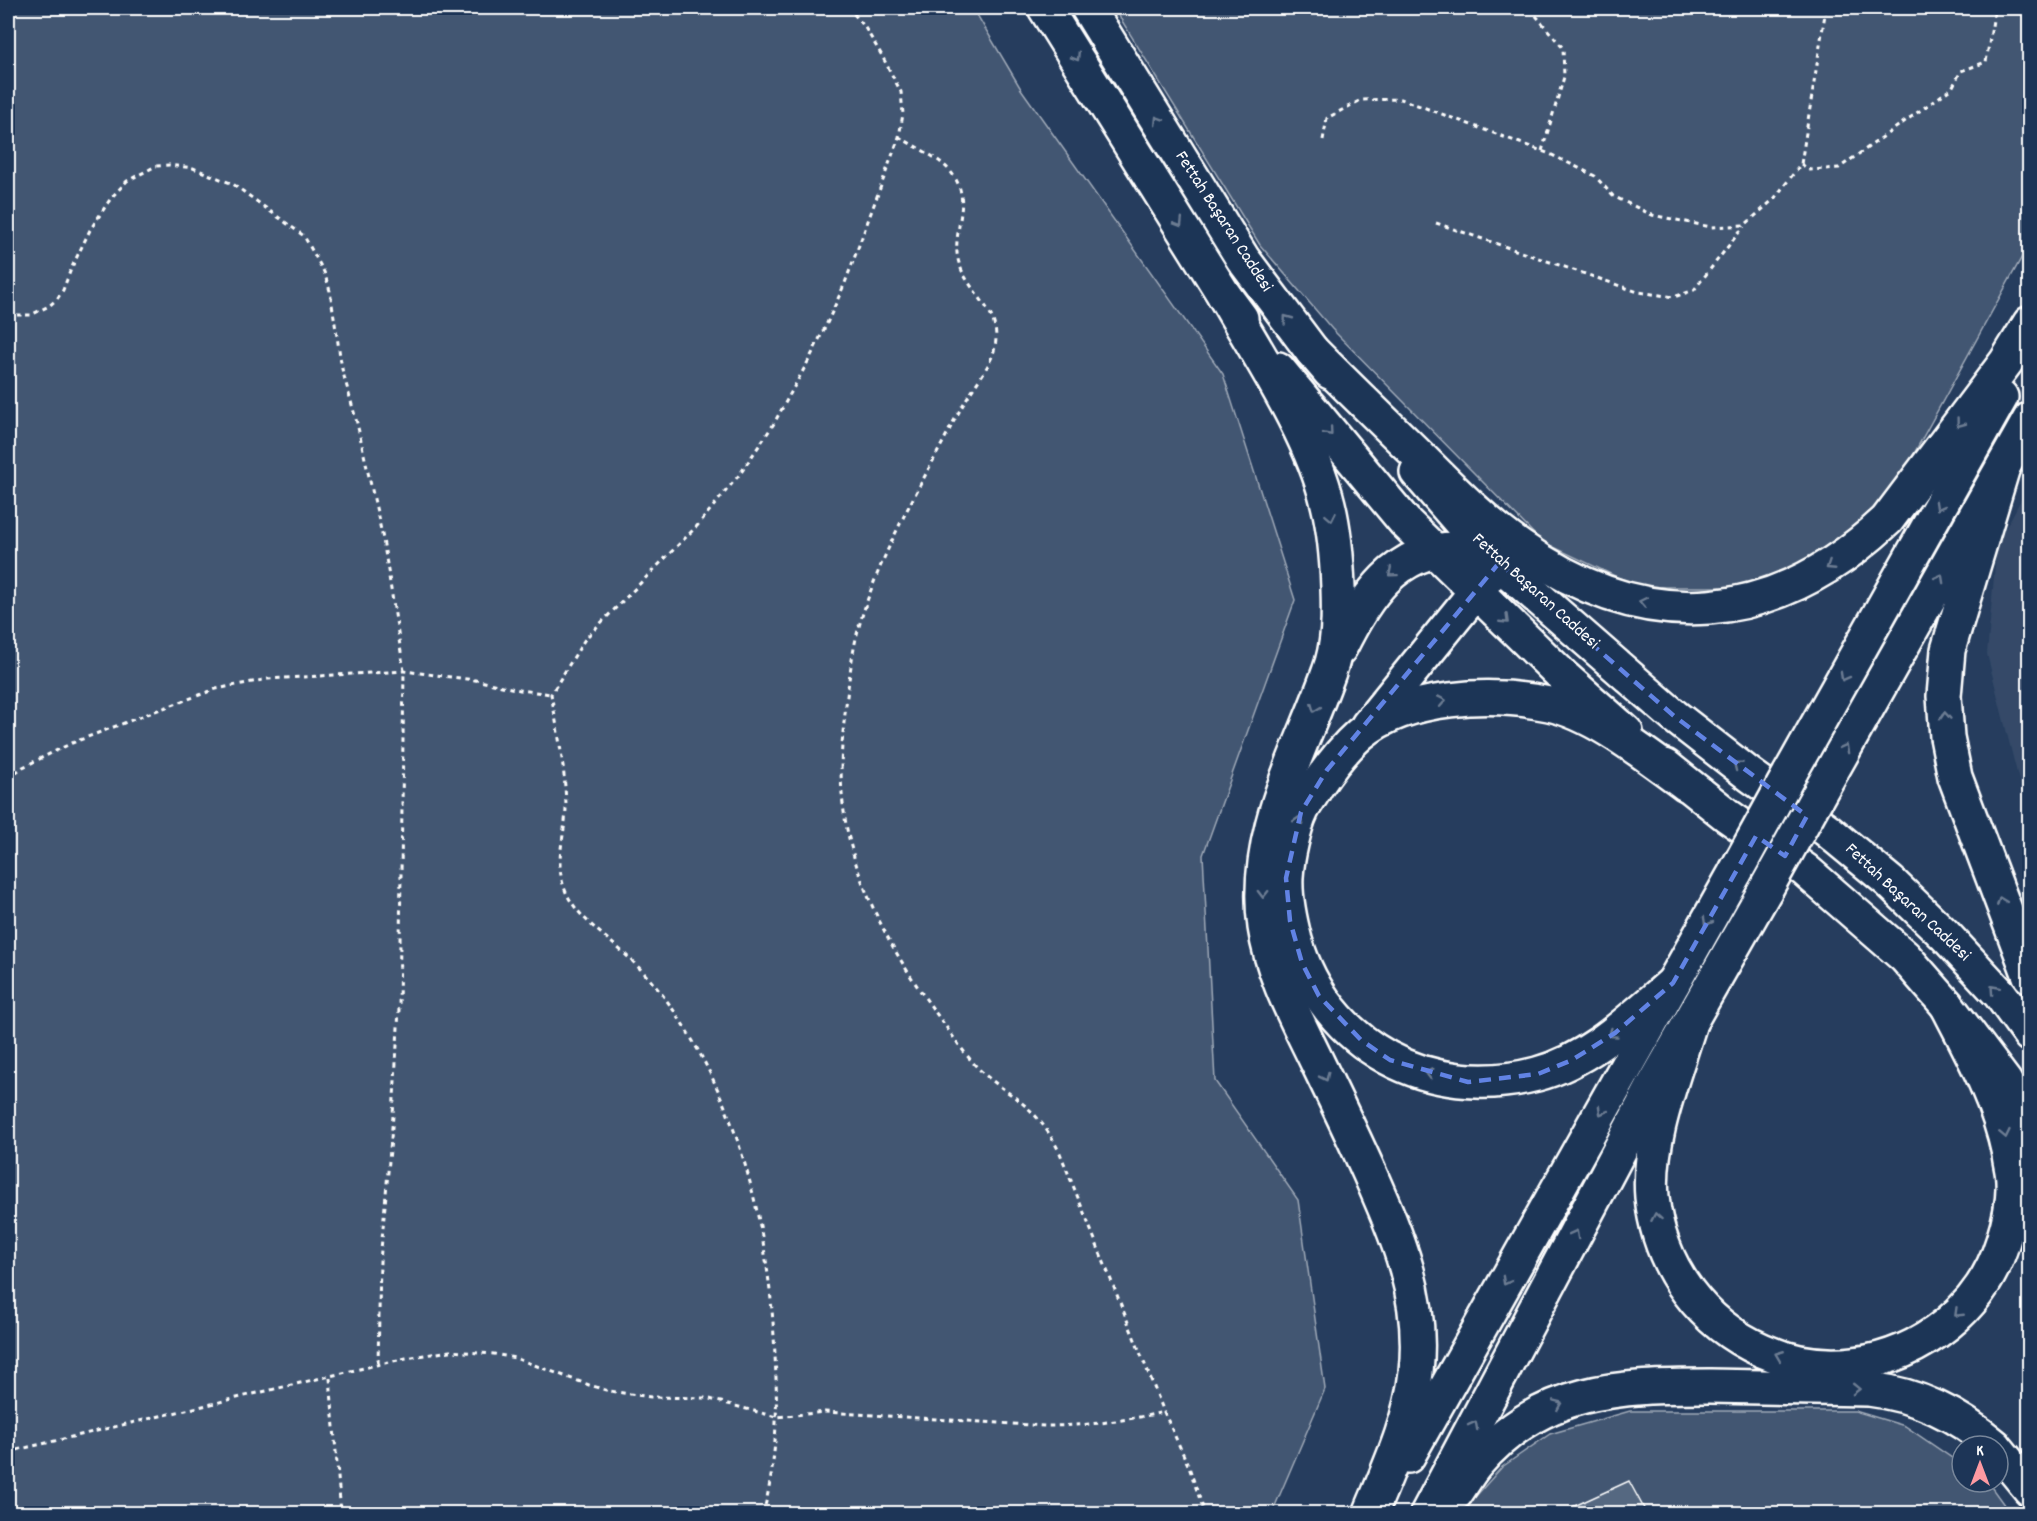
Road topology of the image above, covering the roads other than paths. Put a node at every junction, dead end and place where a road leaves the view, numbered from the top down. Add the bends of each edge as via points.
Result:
1 (1045, 8) edge
2 (1088, 8) edge
3 (1224, 295) junction
4 (2030, 323) edge
5 (2030, 345) edge
6 (1312, 351) junction
7 (2030, 419) edge
8 (2003, 466) junction
9 (1435, 552) junction
10 (1493, 558) junction
11 (1475, 592) junction
12 (1331, 667) junction
13 (1361, 734) junction
14 (1686, 784) junction
15 (2030, 976) edge
16 (1673, 984) junction
17 (1947, 1005) junction
18 (1689, 1026) junction
19 (2030, 1035) edge
20 (2030, 1127) edge
21 (1980, 1434) edge
22 (2010, 1465) edge
23 (2030, 1489) edge
24 (1370, 1514) edge
25 (1377, 1514) edge
26 (1427, 1514) edge
27 (1441, 1514) edge

1 -> 3 main road
6 -> 2 main road, Fettah Başaran Caddesi via 1243,259
3 -> 9 main road via 1291,387
3 -> 12 main road via 1286,405 1314,461 1328,502 1336,546 1339,600
4 -> 6 main road via 2006,362 1887,520 1868,538 1823,570 1784,590 1737,603 1689,608 1641,602 1591,586 1521,548 1454,491
5 -> 16 main road, bridge
6 - 10 main road, Fettah Başaran Caddesi
7 - 8 main road
15 -> 8 main road via 1955,777 1944,696 1948,650
18 -> 8 main road, bridge
9 - 10 main road via 1458,549
9 - 11 main road
9 -> 12 main road via 1399,566 1375,588
10 - 11 main road
19 -> 10 main road, Fettah Başaran Caddesi via 2000,994 1890,882 1674,716
11 - 13 main road
11 -> 14 main road via 1565,678
12 -> 24 main road via 1274,815 1261,896 1273,962 1403,1252 1416,1314 1418,1342 1411,1402
13 -> 14 main road via 1387,718 1444,700 1510,699 1550,704 1586,717
16 -> 13 main road via 1615,1033 1572,1060 1538,1074 1500,1081 1468,1082 1429,1074 1390,1060 1360,1040 1319,996 1302,963 1290,921 1286,878 1302,812 1328,770
14 - 17 main road via 1805,870 1858,914 1905,957
16 -> 25 main road
17 -> 18 main road via 1989,1088 2003,1126 2013,1180 2007,1228 1990,1274 1957,1316 1931,1336 1903,1350 1845,1365 1791,1360 1739,1339 1713,1320 1671,1267 1652,1197 1652,1164
17 - 20 main road via 2005,1082
26 -> 18 main road
27 -> 21 main road via 1476,1464 1517,1427 1564,1401 1596,1392 1625,1388 1869,1389 1923,1401
22 - 23 main road

